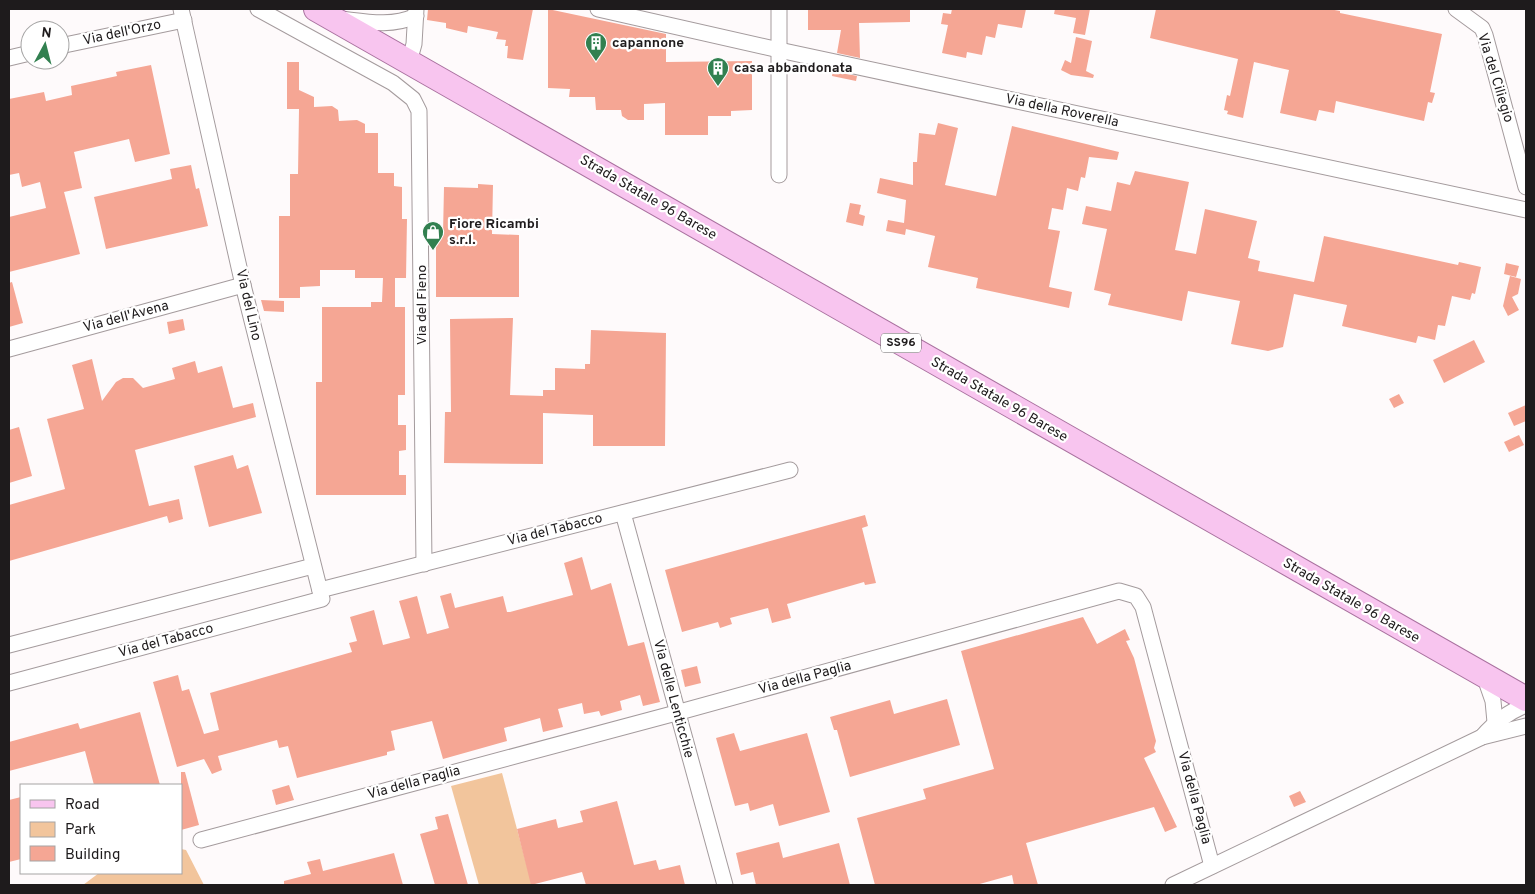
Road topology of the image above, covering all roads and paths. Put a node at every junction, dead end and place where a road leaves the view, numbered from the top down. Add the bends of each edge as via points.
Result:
1 (258, 9) edge
2 (598, 9) edge
3 (779, 9) edge
4 (1456, 9) edge
5 (324, 13) edge
6 (416, 13) edge
7 (182, 14) edge
8 (401, 22) junction
9 (362, 35) junction
10 (70, 43) edge
11 (779, 50) junction
12 (345, 56) junction
13 (399, 56) junction
14 (779, 176) dead end
15 (1526, 187) edge
16 (1526, 210) edge
17 (243, 285) junction
18 (9, 349) edge
19 (790, 470) dead end
20 (623, 513) junction
21 (424, 564) junction
22 (313, 566) junction
23 (321, 595) junction
24 (9, 645) edge
25 (9, 683) edge
26 (1506, 686) edge
27 (1526, 699) edge
28 (1526, 705) edge
29 (676, 713) junction
30 (1495, 722) junction
31 (1525, 724) edge
32 (1482, 737) junction
33 (201, 840) dead end
34 (1212, 866) junction
35 (725, 885) edge
36 (1173, 885) edge

1 - 12 street, Via del Fieno
2 - 11 street, Via della Roverella
3 - 11 street
4 - 15 street, Via del Ciliegio via 1482,28 1485,35
5 - 8 street via 373,23
5 - 9 main road, Strada Statale 96 Barese / SS96
6 - 8 street
6 - 13 street via 414,44
7 - 10 street, Via dell'Orzo
7 - 17 street, Via del Lino
8 - 13 street via 392,38
9 - 12 street
9 - 13 main road, Strada Statale 96 Barese / SS96
11 - 14 street
11 - 16 street, Via della Roverella
12 - 21 street, Via del Fieno via 406,92 417,105 420,116
13 - 26 main road, Strada Statale 96 Barese / SS96
17 - 18 street, Via dell'Avena
17 - 22 street, Via del Lino
19 - 20 street, Via del Tabacco
20 - 21 street, Via del Tabacco
20 - 29 street, Via delle Lenticchie
21 - 23 street, Via del Tabacco
22 - 23 street, Via del Lino
22 - 24 street
23 - 25 street, Via del Tabacco
26 - 27 main road, Strada Statale 96 Barese / SS96
26 - 30 street via 1494,701
28 - 30 street
29 - 33 street, Via della Paglia
29 - 34 street, Via della Paglia via 1119,591 1128,592 1136,596 1143,607
29 - 35 street, Via delle Lenticchie
30 - 32 street
31 - 32 street
32 - 34 street
34 - 36 street

